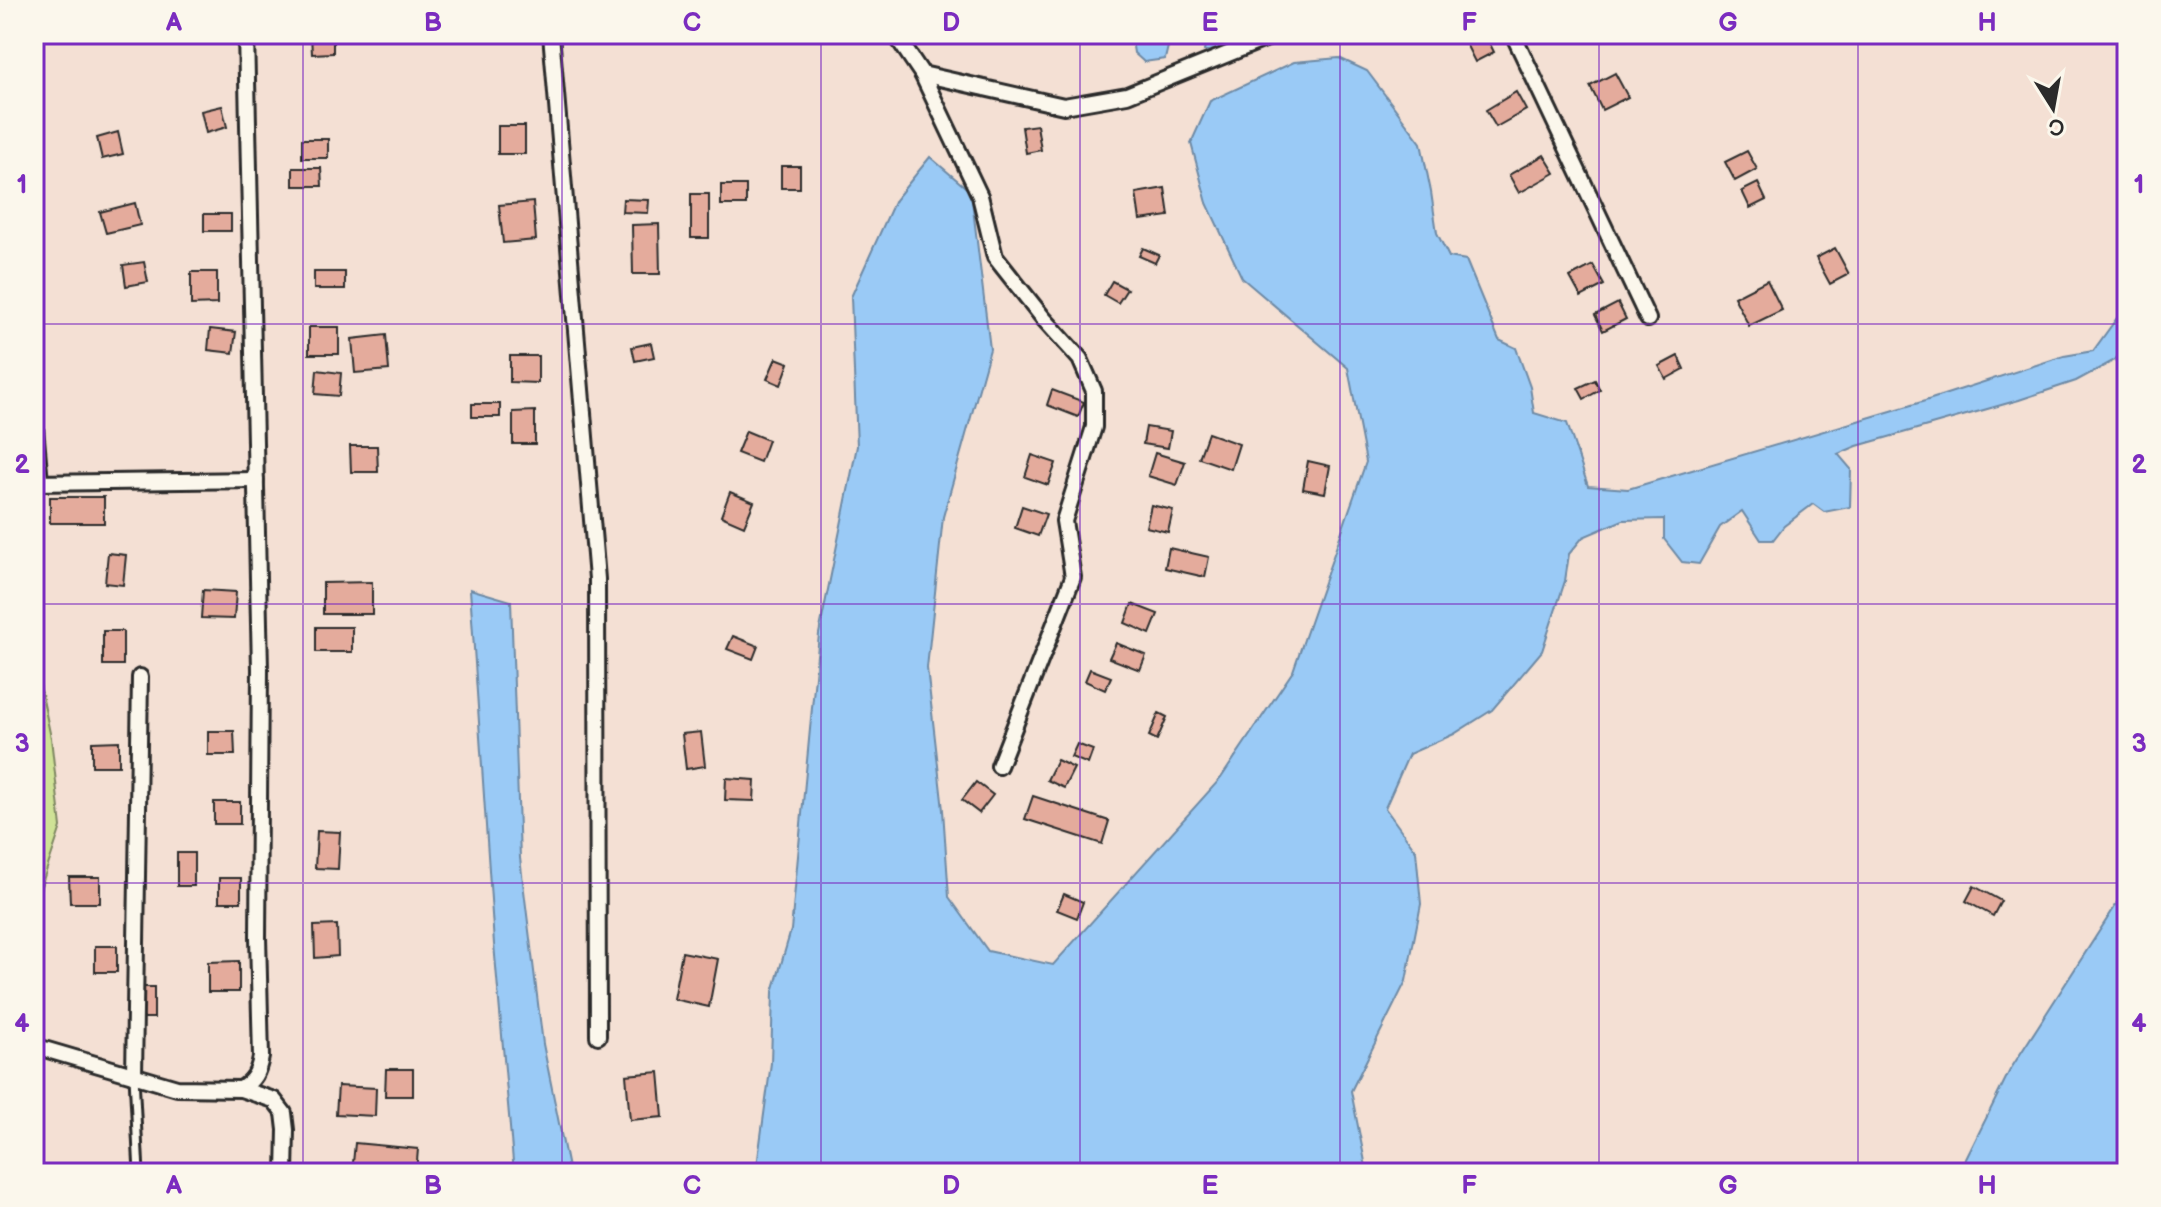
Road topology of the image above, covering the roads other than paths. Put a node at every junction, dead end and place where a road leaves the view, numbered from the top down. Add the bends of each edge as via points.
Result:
1 (246, 34) edge
2 (551, 34) edge
3 (895, 34) edge
4 (1277, 34) edge
5 (1513, 34) edge
6 (922, 74) junction
7 (1648, 319) dead end
8 (34, 416) edge
9 (256, 480) junction
10 (37, 482) edge
11 (140, 677) dead end
12 (999, 766) dead end
13 (598, 1036) dead end
14 (34, 1046) edge
15 (134, 1076) junction
16 (241, 1089) junction
17 (139, 1173) edge
18 (285, 1173) edge

1 - 9 street
2 - 13 street via 597,579
3 - 6 street
4 - 6 street via 1127,95 1064,106
5 - 7 street
6 - 12 street via 980,196 995,257 1080,359 1094,391 1094,427 1064,521 1073,577
8 - 10 street
9 - 10 street
9 - 16 street via 261,1057 253,1081
11 - 15 street
14 - 15 street
15 - 16 street via 177,1088
15 - 17 lane
16 - 18 street via 274,1100 284,1113

